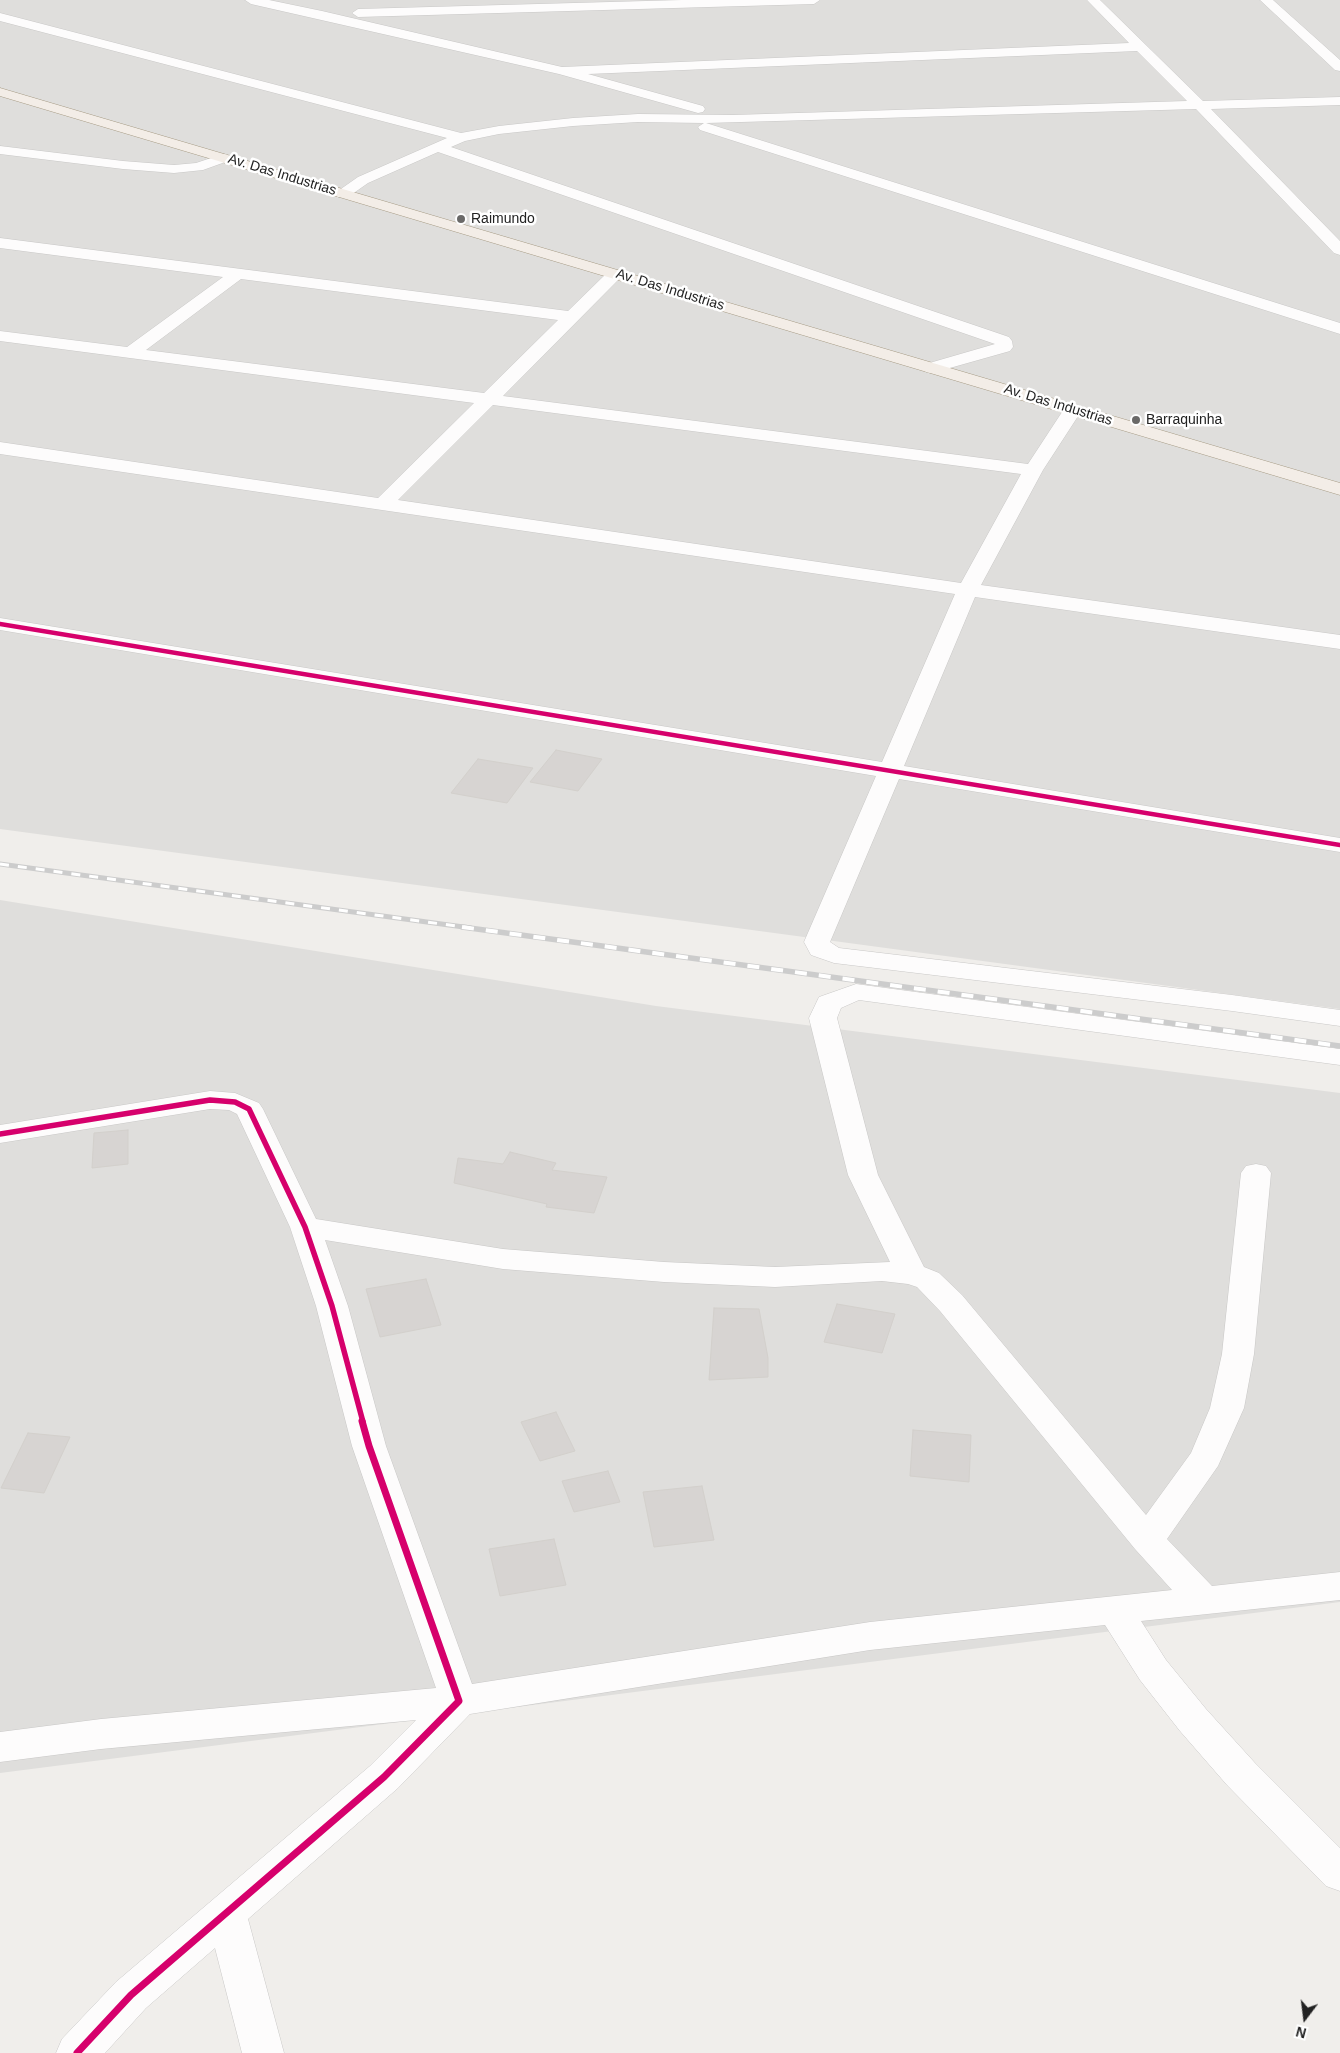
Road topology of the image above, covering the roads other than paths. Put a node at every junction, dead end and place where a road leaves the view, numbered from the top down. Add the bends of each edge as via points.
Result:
1 (251, 0) edge
2 (814, 0) edge
3 (1093, 0) edge
4 (1266, 0) edge
5 (322, 14) junction
6 (0, 17) edge
7 (1139, 47) junction
8 (1340, 67) edge
9 (643, 68) junction
10 (562, 71) junction
11 (0, 92) edge
12 (649, 96) junction
13 (1340, 100) edge
14 (1200, 106) junction
15 (680, 119) junction
16 (732, 119) junction
17 (461, 137) junction
18 (436, 148) junction
19 (0, 150) edge
20 (223, 158) junction
21 (343, 194) junction
22 (0, 243) edge
23 (1340, 250) edge
24 (616, 273) junction
25 (238, 274) junction
26 (571, 317) junction
27 (1340, 329) edge
28 (0, 336) edge
29 (130, 353) junction
30 (932, 368) junction
31 (490, 399) junction
32 (1073, 410) junction
33 (0, 448) edge
34 (1033, 470) junction
35 (1340, 489) edge
36 (383, 504) junction
37 (968, 590) junction
38 (0, 624) edge
39 (1340, 642) edge
40 (890, 771) junction
41 (1340, 845) edge
42 (1340, 1018) edge
43 (1340, 1058) edge
44 (0, 1134) edge
45 (1256, 1173) dead end
46 (305, 1227) junction
47 (912, 1274) junction
48 (1147, 1540) junction
49 (1340, 1586) edge
50 (1203, 1600) junction
51 (1115, 1610) junction
52 (458, 1701) junction
53 (0, 1747) edge
54 (1340, 1874) edge
55 (226, 1914) junction
56 (78, 2053) edge
57 (263, 2053) edge

1 - 5 street
2 - 5 street
3 - 7 street
4 - 8 street
5 - 10 street
6 - 17 street
7 - 9 street
7 - 14 street
9 - 10 street
9 - 12 street
10 - 12 street
11 - 20 main road, Av. Das Industrias
12 - 16 street
13 - 14 street
14 - 16 street
14 - 23 street
15 - 16 street
15 - 17 street via 573,122
15 - 27 street
17 - 18 street
18 - 21 street via 363,180
18 - 30 street via 1002,341 1004,347
19 - 20 street via 174,169 198,167
20 - 21 main road, Av. Das Industrias
21 - 24 main road, Av. Das Industrias
22 - 25 street
24 - 26 street
24 - 30 main road, Av. Das Industrias
25 - 26 street
25 - 29 street
26 - 31 street
28 - 29 street
29 - 31 street
30 - 32 main road, Av. Das Industrias
31 - 34 street
31 - 36 street
32 - 34 street
32 - 35 main road, Av. Das Industrias
33 - 36 street
34 - 37 street
36 - 37 street
37 - 39 street
37 - 40 street
38 - 40 street
40 - 41 street
40 - 42 street via 817,942 820,949 834,955
43 - 47 street via 856,992 829,1003 823,1018 863,1174
44 - 46 street via 210,1100 235,1102 249,1109
45 - 48 street via 1238,1354 1227,1408 1206,1457
46 - 47 street via 503,1259 664,1272 775,1277 882,1271
46 - 52 street via 332,1306 369,1446
47 - 48 street via 928,1280 950,1303
48 - 50 street
49 - 50 street
50 - 51 street
51 - 52 street via 870,1636
51 - 54 street via 1153,1670 1193,1720 1241,1774
52 - 53 street via 101,1734
52 - 55 street via 384,1777
55 - 56 street via 131,1995
55 - 57 street

